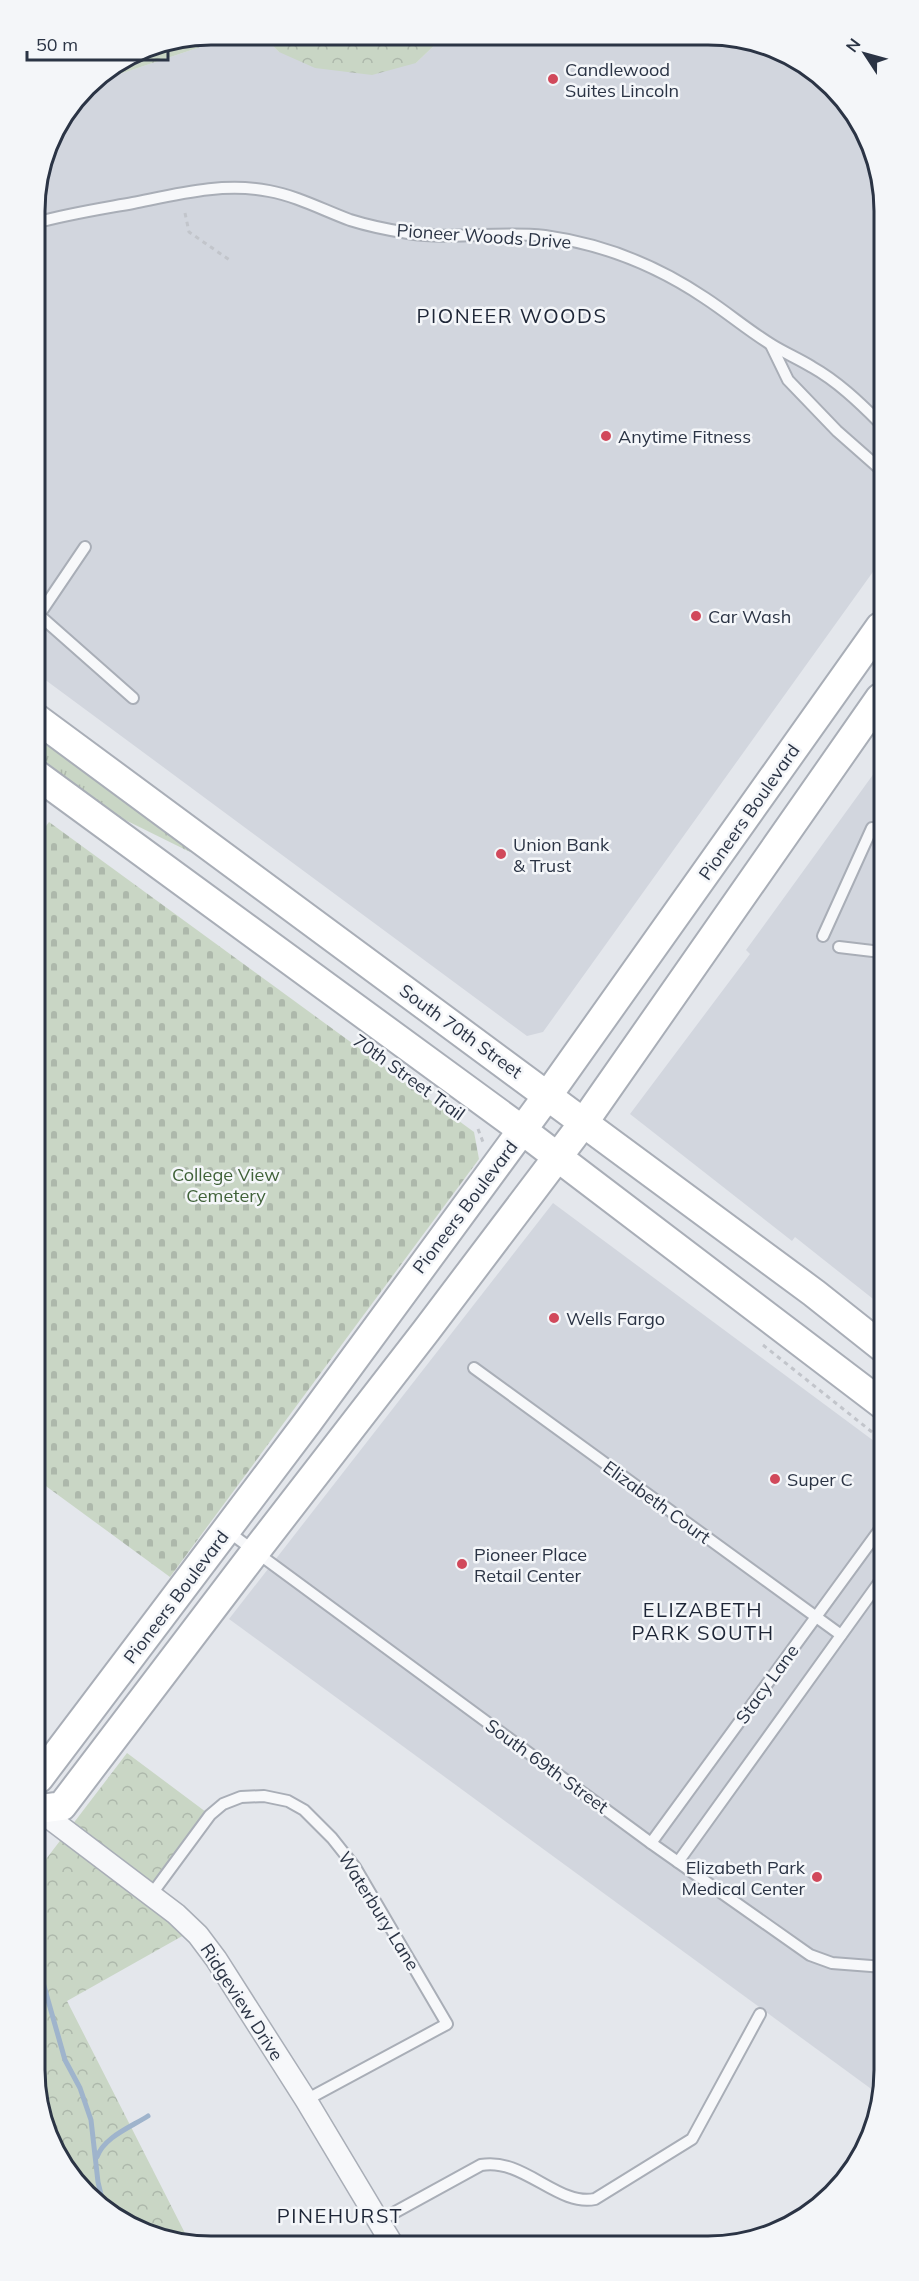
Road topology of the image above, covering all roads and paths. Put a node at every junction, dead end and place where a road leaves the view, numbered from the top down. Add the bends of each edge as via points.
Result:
1 (185, 213) dead end
2 (45, 220) edge
3 (231, 261) dead end
4 (771, 345) junction
5 (874, 417) edge
6 (874, 464) edge
7 (85, 547) dead end
8 (45, 606) edge
9 (45, 620) edge
10 (874, 635) edge
11 (134, 698) dead end
12 (874, 707) edge
13 (45, 725) edge
14 (45, 781) edge
15 (874, 829) edge
16 (823, 936) dead end
17 (839, 947) dead end
18 (874, 951) edge
19 (548, 1095) junction
20 (584, 1122) junction
21 (475, 1125) dead end
22 (522, 1130) junction
23 (557, 1156) junction
24 (502, 1158) junction
25 (755, 1337) dead end
26 (874, 1341) edge
27 (474, 1368) dead end
28 (874, 1398) edge
29 (874, 1434) edge
30 (226, 1530) junction
31 (874, 1536) edge
32 (255, 1552) junction
33 (874, 1589) edge
34 (816, 1617) junction
35 (841, 1635) junction
36 (45, 1770) edge
37 (45, 1809) edge
38 (45, 1814) edge
39 (651, 1843) junction
40 (678, 1862) junction
41 (151, 1895) junction
42 (874, 1966) edge
43 (760, 2014) dead end
44 (306, 2100) junction
45 (379, 2220) junction
46 (388, 2236) edge

1 - 3 path via 189,232
2 - 4 lane, Pioneer Woods Drive via 211,188 244,187 294,197 352,220 418,235 544,236 586,244 652,267 705,298
4 - 5 lane, Pioneer Woods Drive via 814,368
4 - 6 lane, Pioneer Woods Drive via 788,380
7 - 8 lane
9 - 11 lane
10 - 19 main road, Pioneers Boulevard
12 - 20 main road, Pioneers Boulevard
13 - 19 main road, South 70th Street
14 - 22 main road
15 - 16 lane
17 - 18 lane
19 - 20 main road, South 70th Street
19 - 22 main road, Pioneers Boulevard
20 - 23 main road, Pioneers Boulevard
20 - 26 main road, South 70th Street
21 - 24 path, 70th Street Trail via 484,1145
22 - 23 main road
22 - 24 main road, Pioneers Boulevard
23 - 28 main road
23 - 32 main road, Pioneers Boulevard
24 - 30 main road, Pioneers Boulevard
25 - 29 path
27 - 34 lane, Elizabeth Court
30 - 32 lane, South 69th Street
30 - 36 main road, Pioneers Boulevard
31 - 34 lane, Stacy Lane
32 - 37 main road, Pioneers Boulevard via 62,1806
32 - 39 lane, South 69th Street
33 - 35 lane, Stacy Lane
34 - 35 lane, Elizabeth Court
34 - 39 lane, Stacy Lane
35 - 40 lane, Stacy Lane
38 - 41 street, Ridgeview Drive
39 - 40 lane, South 69th Street
40 - 42 lane, South 69th Street via 810,1955 832,1963
41 - 44 street, Ridgeview Drive via 198,1935
41 - 44 lane, Waterbury Lane via 210,1815 223,1803 241,1797 264,1796 288,1801 304,1810 355,1867 447,2024
43 - 45 lane via 692,2139 595,2199 578,2199 507,2165 494,2163 481,2165
44 - 45 street, Ridgeview Drive
45 - 46 street, Ridgeview Drive

